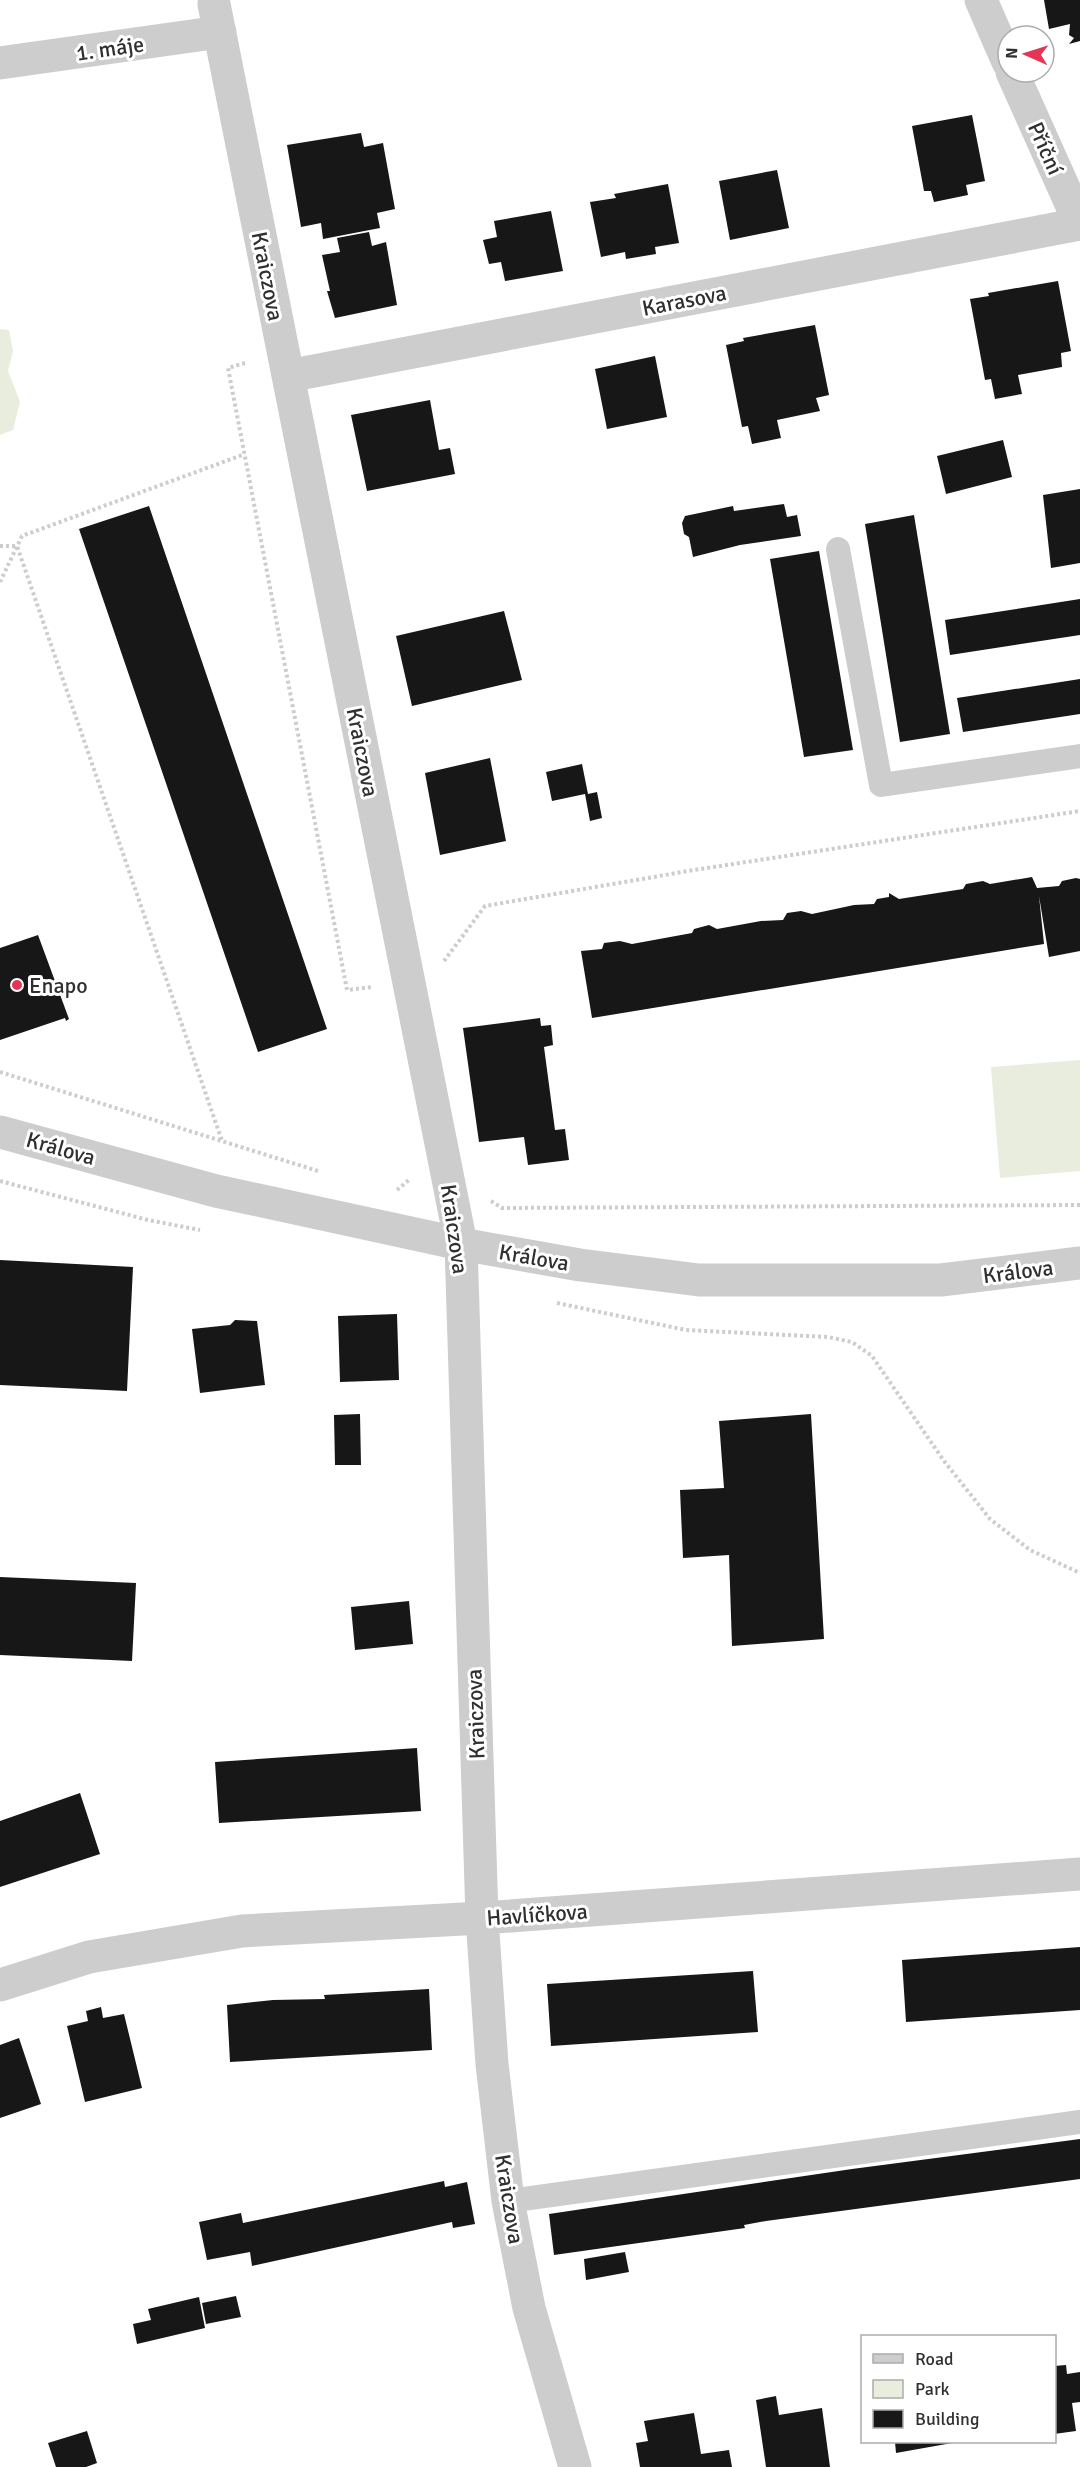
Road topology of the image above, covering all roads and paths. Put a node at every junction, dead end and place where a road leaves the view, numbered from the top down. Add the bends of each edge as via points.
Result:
1 (981, 0) edge
2 (217, 18) joint
3 (996, 34) edge
4 (0, 63) edge
5 (1017, 84) edge
6 (1080, 224) edge
7 (286, 364) junction
8 (245, 454) junction
9 (0, 546) edge
10 (17, 546) junction
11 (838, 549) dead end
12 (0, 582) edge
13 (1080, 756) edge
14 (1080, 811) edge
15 (440, 966) dead end
16 (409, 983) junction
17 (0, 1072) edge
18 (0, 1132) edge
19 (222, 1141) junction
20 (324, 1172) dead end
21 (413, 1174) dead end
22 (392, 1193) dead end
23 (485, 1198) dead end
24 (1080, 1206) edge
25 (461, 1244) junction
26 (1080, 1263) edge
27 (552, 1302) dead end
28 (1080, 1573) edge
29 (1080, 1874) edge
30 (482, 1918) junction
31 (0, 1985) edge
32 (1080, 2122) edge
33 (508, 2201) junction
34 (575, 2467) edge

1 - 3 street
2 - 4 street, 1. máje
2 - 7 street, Kraiczova
5 - 6 street, Příční
6 - 7 street, Karasova
7 - 8 path via 228,368
7 - 16 street, Kraiczova
8 - 10 path via 22,536
8 - 16 path via 347,990
9 - 10 path
10 - 12 path
10 - 19 path
11 - 13 lane via 880,784
14 - 15 path via 485,906
16 - 25 street, Kraiczova
17 - 19 path
18 - 25 street, Králova via 216,1191
19 - 20 path
21 - 22 path
23 - 24 path via 502,1208
25 - 26 street, Králova via 699,1280 941,1280
25 - 30 street, Kraiczova
27 - 28 path via 686,1330 828,1336 852,1342 872,1356 944,1461 990,1519 1030,1550
29 - 30 street, Havlíčkova
30 - 31 street, Havlíčkova via 242,1931 89,1956
30 - 33 street, Kraiczova via 492,2064
32 - 33 lane
33 - 34 street, Kraiczova via 529,2308

